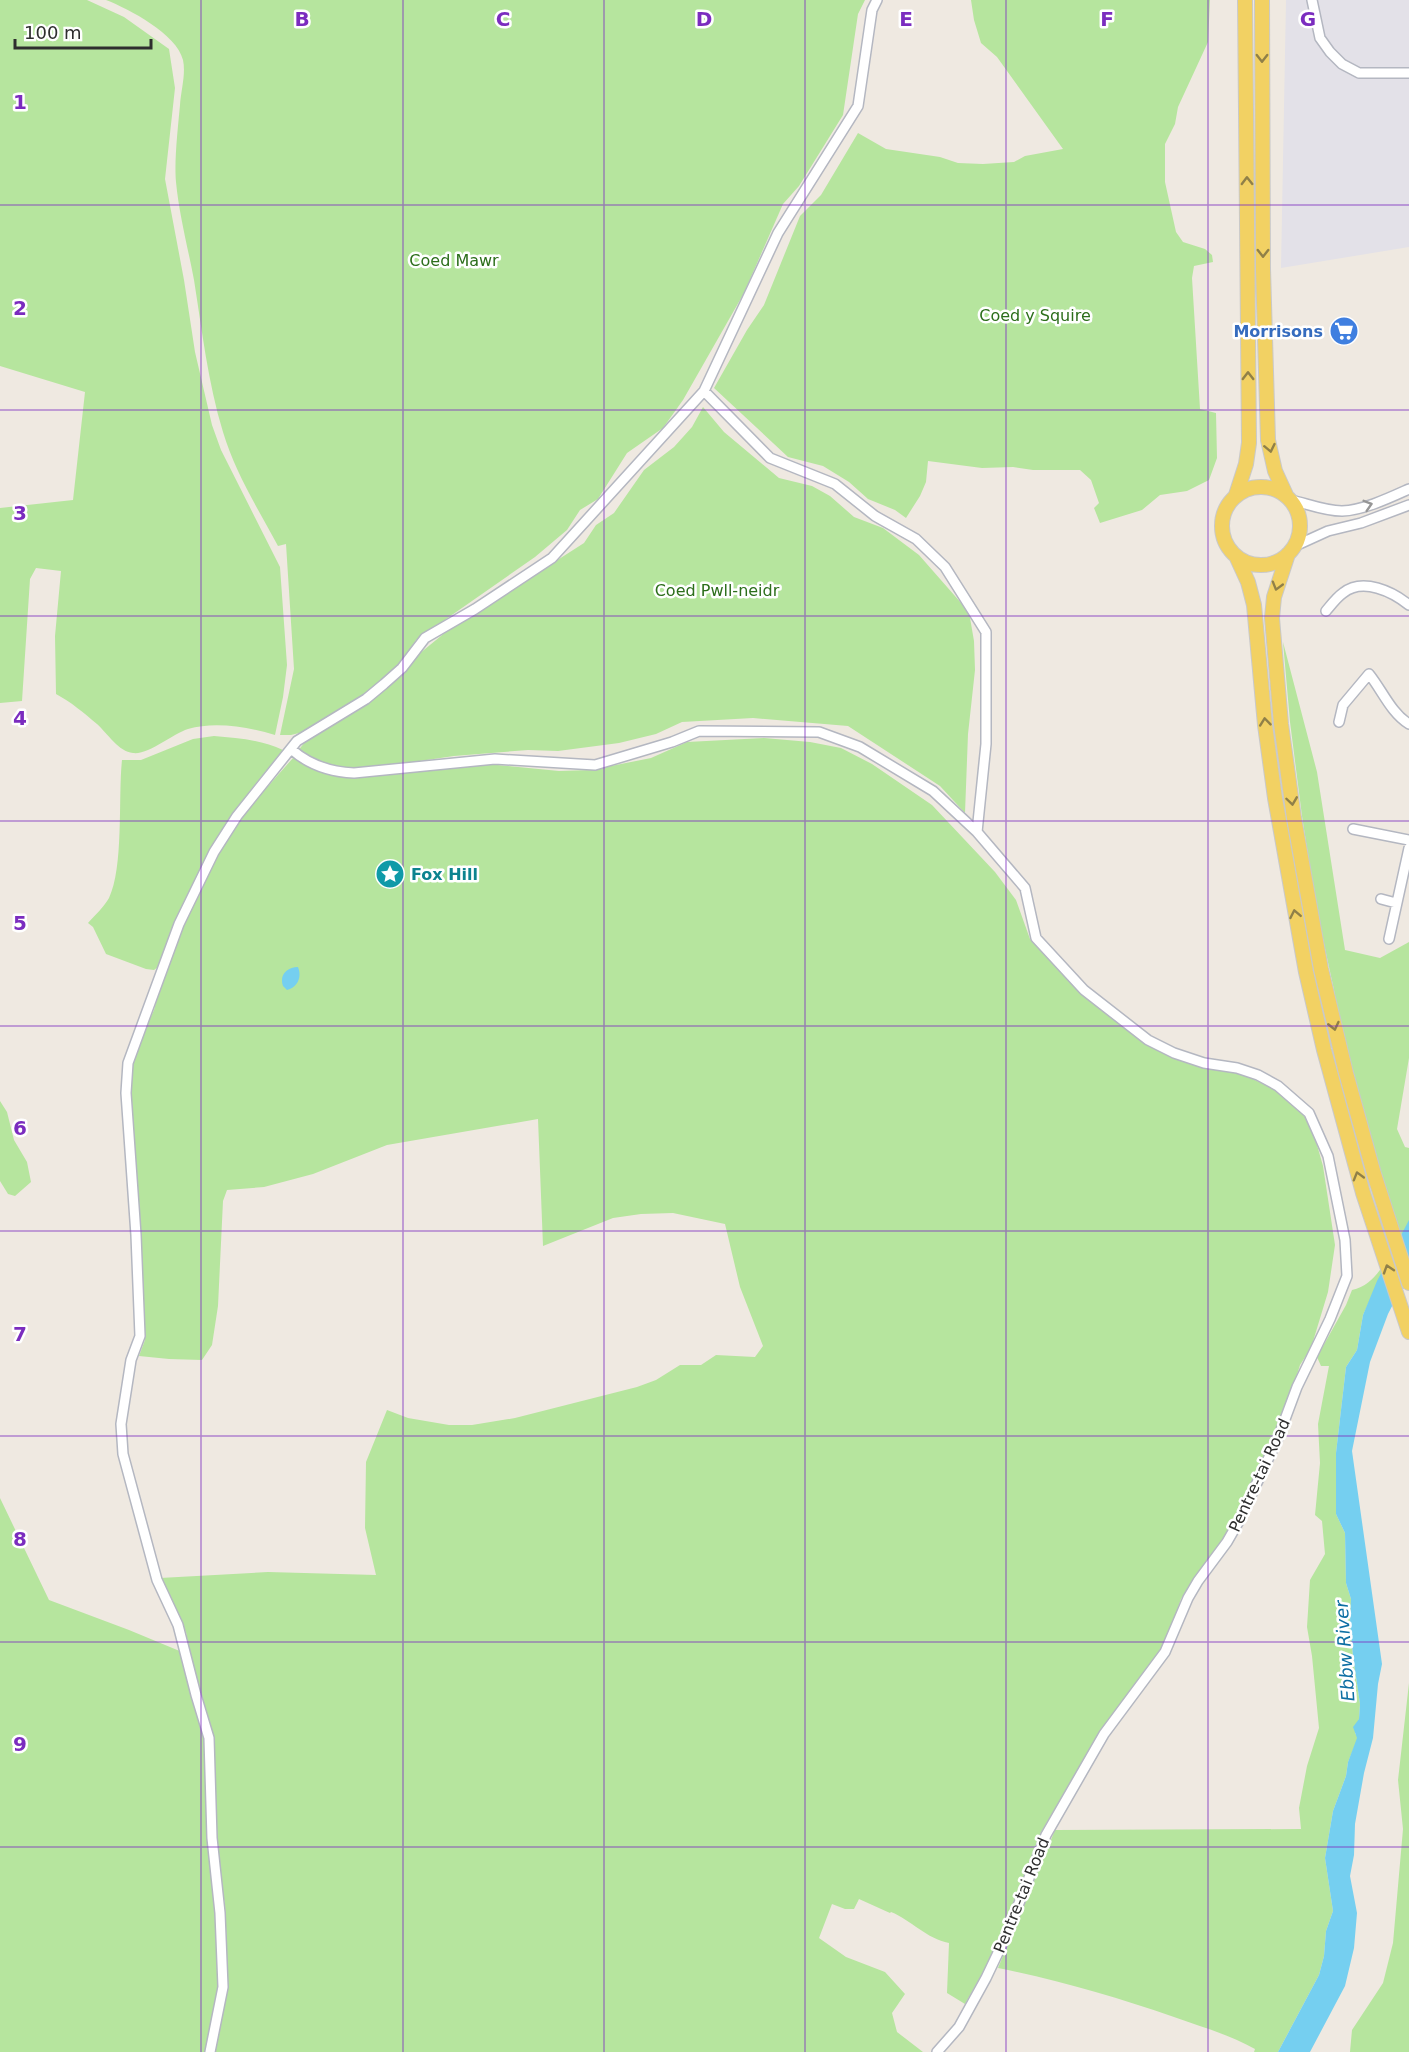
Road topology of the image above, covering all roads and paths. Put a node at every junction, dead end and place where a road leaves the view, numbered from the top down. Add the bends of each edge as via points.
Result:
1 (877, 0) edge
2 (1245, 0) edge
3 (1262, 0) edge
4 (1312, 0) edge
5 (1409, 73) edge
6 (704, 392) junction
7 (1409, 489) edge
8 (1236, 495) junction
9 (1289, 498) junction
10 (1409, 506) edge
11 (1291, 550) junction
12 (1238, 558) junction
13 (1409, 605) edge
14 (1326, 611) dead end
15 (1340, 722) dead end
16 (1409, 724) edge
17 (291, 749) junction
18 (1353, 829) dead end
19 (976, 832) junction
20 (1409, 840) edge
21 (1409, 848) edge
22 (1381, 899) dead end
23 (1396, 903) junction
24 (1389, 939) dead end
25 (1409, 1283) edge
26 (1409, 1332) edge
27 (210, 2052) edge
28 (937, 2052) edge

1 - 6 street via 872,10 858,106 777,232
8 -> 2 main road via 1249,443
3 -> 9 main road via 1268,440 1275,471
4 - 5 street via 1320,38 1342,64 1359,73
6 - 17 street via 552,558 425,638 402,668 366,699 297,741
6 - 19 street via 770,458 835,484 875,516 916,538 945,567 986,632 986,744
9 -> 7 street via 1343,511
8 - 9 main road via 1261,486 1278,490
8 - 12 main road via 1228,504 1221,527 1223,539
9 - 11 main road via 1300,522 1300,532
10 - 11 street via 1329,531
11 - 12 main road via 1267,565
11 -> 25 main road via 1274,597 1272,618 1294,818 1340,1050
26 -> 12 main road via 1337,1103 1306,972 1265,725 1254,605
13 - 14 street via 1387,591 1361,587 1344,591
15 - 16 street via 1343,705 1369,674 1393,710
17 - 19 street, Pentre-tai Road via 313,764 334,772 354,773 495,759 595,765 699,731 819,732 860,747 933,791
17 - 27 street via 237,816 214,852 179,924 128,1064 126,1093 140,1336 129,1369 121,1424 123,1454 157,1580 178,1625 209,1738 223,1987
18 - 20 street
19 - 28 street, Pentre-tai Road via 1025,888 1036,938 1084,990 1149,1040 1204,1063 1258,1075 1278,1086 1309,1113 1328,1156 1345,1240 1347,1276 1239,1521 1188,1598 1165,1652 1104,1734 1046,1835 986,1978 959,2027
21 - 23 street
22 - 23 street
23 - 24 street

